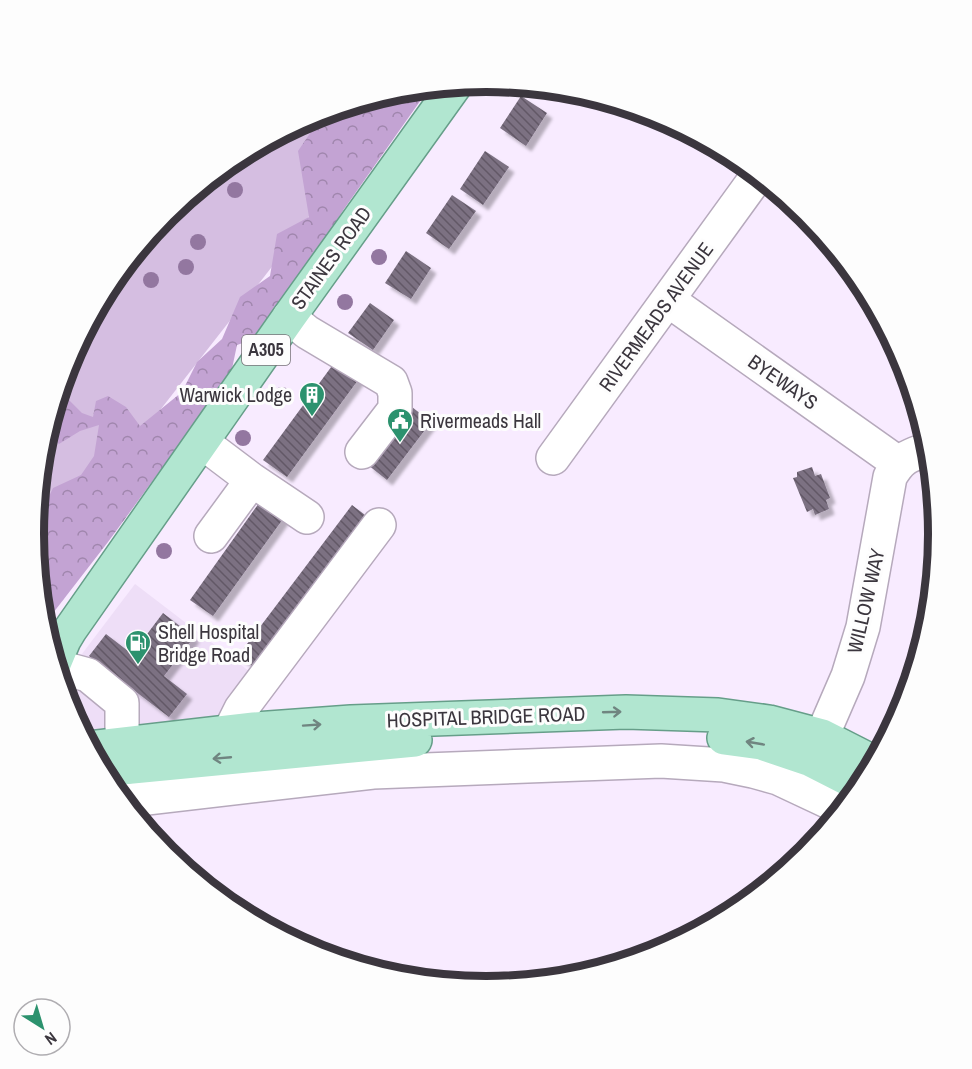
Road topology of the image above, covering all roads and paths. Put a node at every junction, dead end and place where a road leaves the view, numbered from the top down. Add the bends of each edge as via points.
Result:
1 (449, 94) edge
2 (753, 182) edge
3 (668, 300) junction
4 (289, 317) junction
5 (203, 442) junction
6 (362, 452) dead end
7 (921, 452) edge
8 (553, 458) dead end
9 (898, 463) junction
10 (252, 480) junction
11 (307, 517) dead end
12 (379, 525) dead end
13 (211, 536) dead end
14 (59, 650) edge
15 (62, 659) edge
16 (126, 744) junction
17 (98, 747) edge
18 (817, 748) junction
19 (250, 750) junction
20 (866, 761) edge
21 (111, 769) edge
22 (854, 780) edge
23 (130, 797) edge
24 (836, 805) edge

1 - 4 main road, STAINES ROAD / A305
2 - 3 street, RIVERMEADS AVENUE
3 - 8 street, RIVERMEADS AVENUE
3 - 9 street, BYEWAYS
4 - 5 main road, STAINES ROAD / A305
4 - 6 street via 390,382 395,409
5 - 10 street
5 - 14 main road, STAINES ROAD / A305
7 - 9 street
9 - 18 street, WILLOW WAY via 890,477 863,627 848,676
10 - 11 street
10 - 13 street
12 - 19 street via 240,709
15 - 16 street via 123,703
16 - 17 main road, HOSPITAL BRIDGE ROAD
16 - 19 main road, HOSPITAL BRIDGE ROAD
18 - 19 main road, HOSPITAL BRIDGE ROAD via 703,735 586,735 427,739
18 - 20 main road, HOSPITAL BRIDGE ROAD
18 - 22 main road, HOSPITAL BRIDGE ROAD
19 -> 21 main road, HOSPITAL BRIDGE ROAD
19 - 23 street
19 - 24 street via 385,772 695,762 778,778

